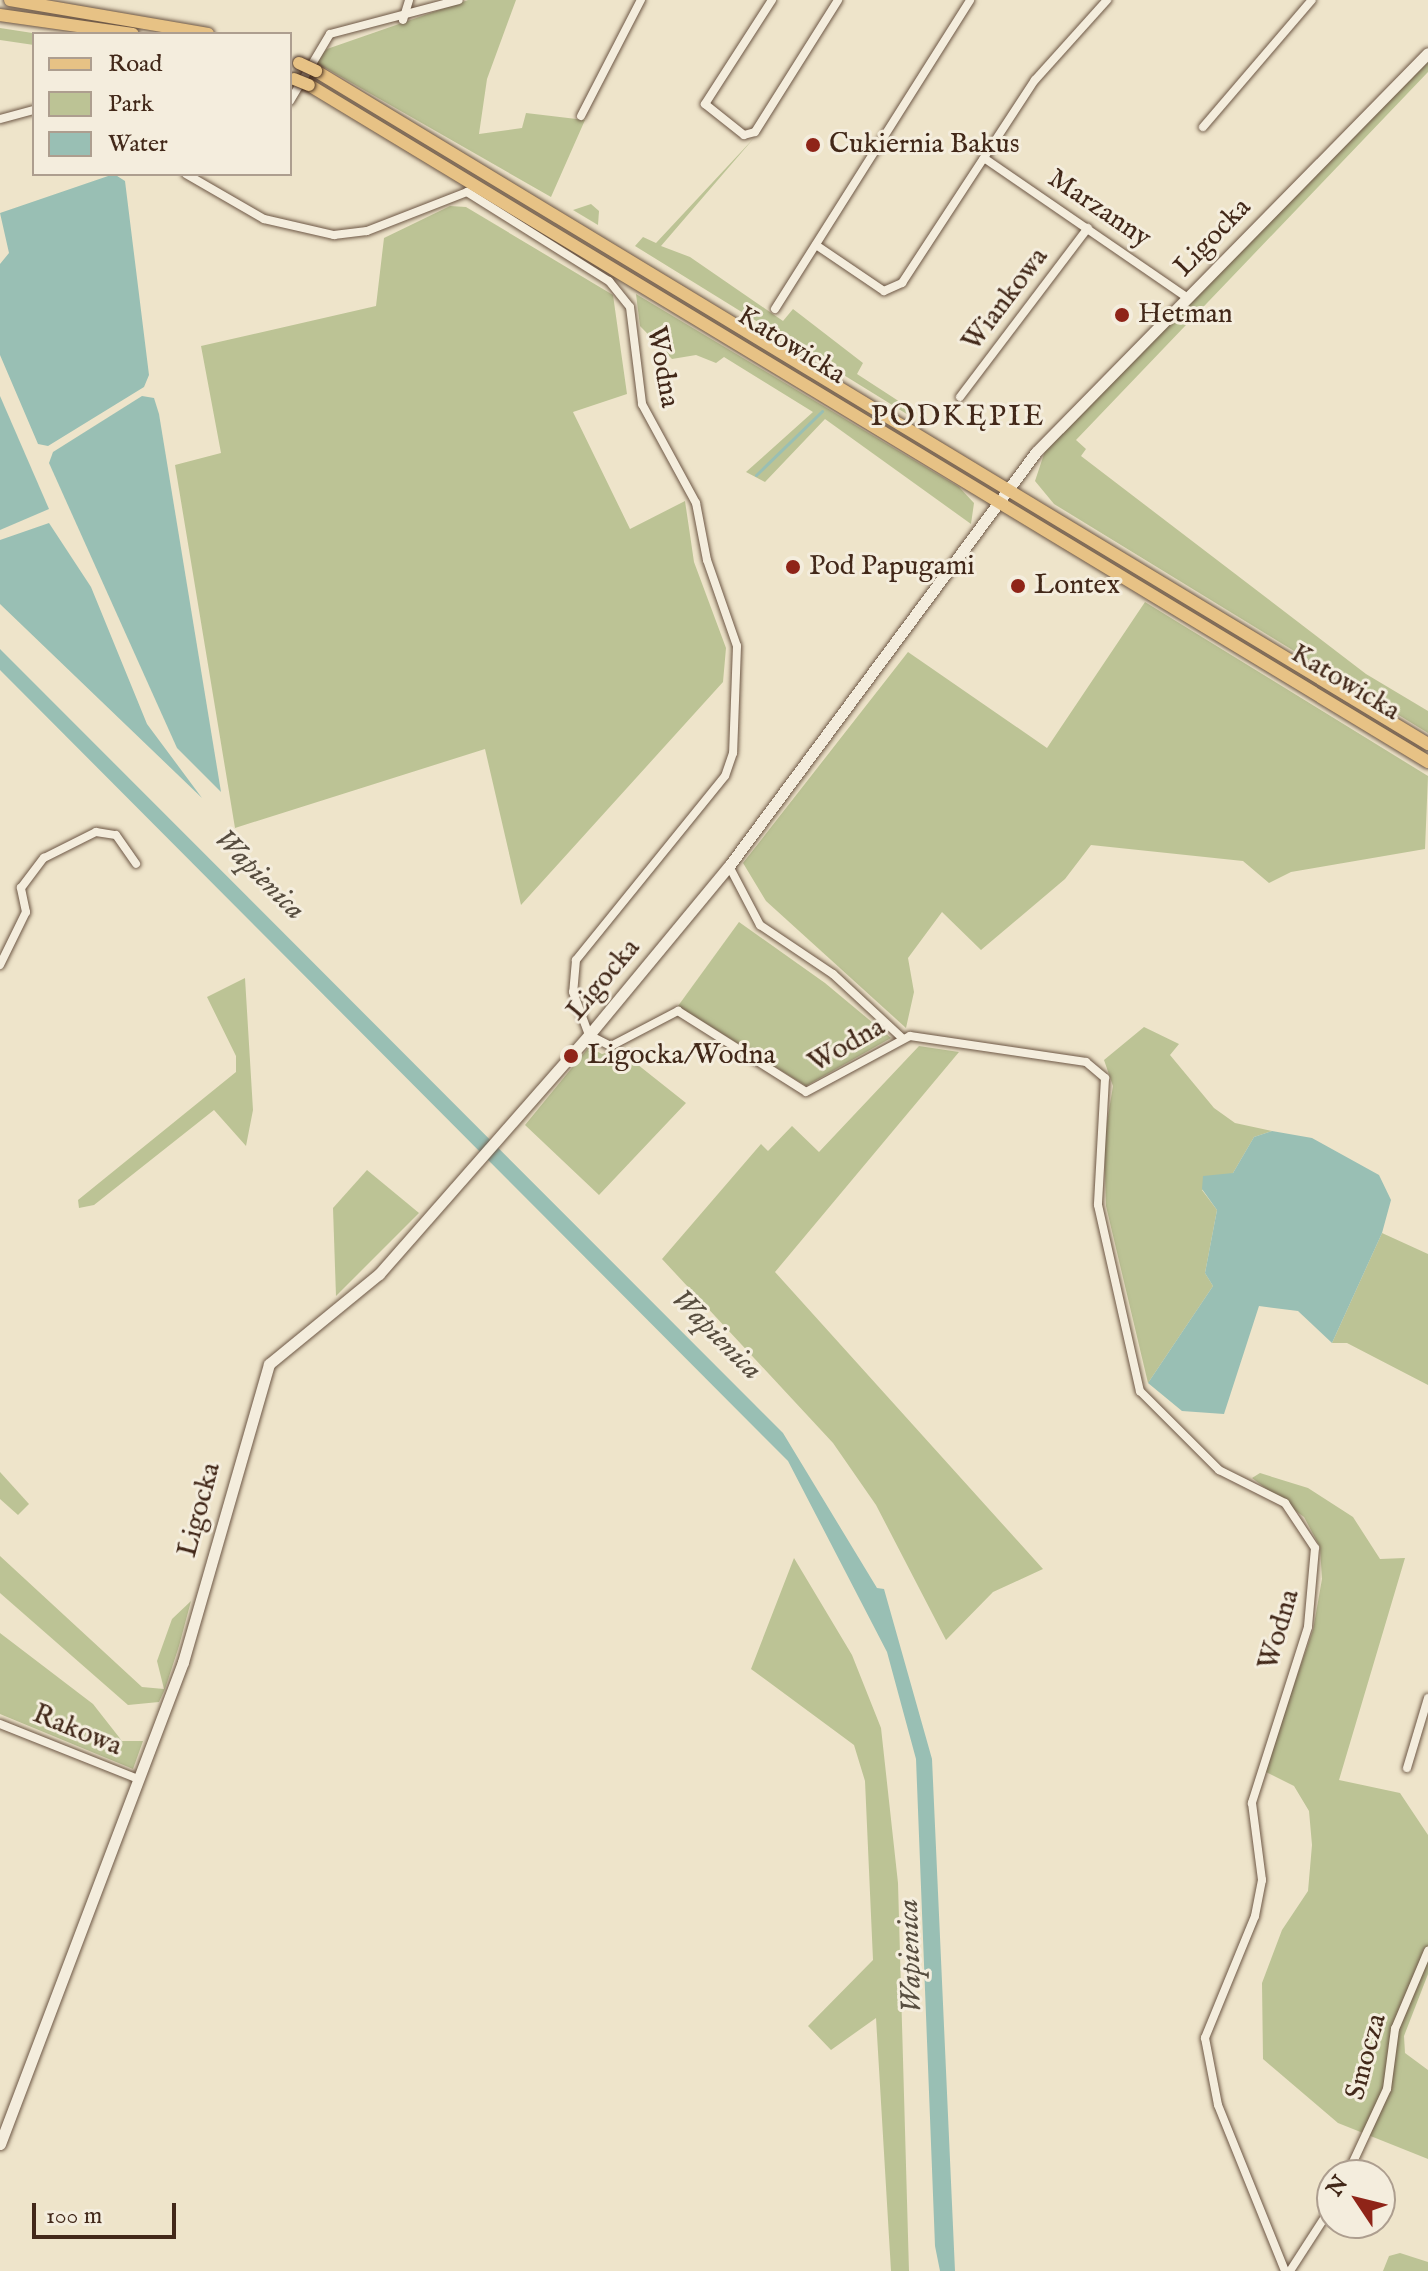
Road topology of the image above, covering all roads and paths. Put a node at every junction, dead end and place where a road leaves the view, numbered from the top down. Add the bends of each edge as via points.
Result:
1 (10, 0) edge
2 (409, 0) edge
3 (459, 0) edge
4 (641, 0) edge
5 (772, 0) edge
6 (838, 0) edge
7 (970, 0) edge
8 (1107, 0) edge
9 (1312, 0) edge
10 (0, 15) edge
11 (403, 20) junction
12 (119, 32) edge
13 (196, 32) edge
14 (1428, 53) edge
15 (294, 62) edge
16 (292, 78) edge
17 (292, 98) edge
18 (32, 111) edge
19 (581, 116) dead end
20 (0, 119) edge
21 (1203, 127) dead end
22 (984, 158) junction
23 (207, 178) edge
24 (1088, 228) junction
25 (816, 245) junction
26 (1188, 298) junction
27 (775, 309) dead end
28 (960, 397) dead end
29 (1009, 487) junction
30 (998, 501) junction
31 (1428, 744) edge
32 (1428, 762) edge
33 (136, 864) dead end
34 (729, 866) junction
35 (0, 965) edge
36 (589, 1035) junction
37 (902, 1038) junction
38 (1428, 1698) edge
39 (0, 1724) edge
40 (1407, 1768) dead end
41 (138, 1779) junction
42 (1428, 1951) edge
43 (0, 2144) edge
44 (1354, 2159) edge
45 (1316, 2230) edge
46 (1288, 2271) edge

1 - 13 main road
2 - 11 street
3 - 11 street
4 - 19 street
5 - 6 street via 705,104 744,135 755,132
7 - 25 street
8 - 22 street via 1035,80
9 - 21 street
10 - 12 main road
11 - 17 street via 330,34
14 - 26 street, Ligocka
15 - 29 main road, Katowicka, bridge
16 - 30 main road, Katowicka, bridge
18 - 20 street
22 - 24 street, Marzanny
22 - 25 street via 894,289 878,288
23 - 36 street, Wodna via 264,219 334,235 367,231 447,193 467,192 609,281 630,307 642,404 696,503 737,646 733,753 725,776 576,960 573,992
24 - 26 street, Marzanny
24 - 28 street, Wiankowa
25 - 27 street
26 - 29 street, Ligocka
29 - 30 street, Ligocka
29 - 31 main road, Katowicka
30 - 32 main road, Katowicka
30 - 34 street, Ligocka
33 - 35 street via 116,835 96,832 44,858 21,888 26,912
34 - 36 street, Ligocka
34 - 37 street via 760,925 833,974
36 - 37 street, Wodna via 611,1046 678,1011 806,1092
36 - 41 street, Ligocka via 379,1274 269,1364 183,1662
37 - 46 street, Wodna via 1086,1062 1102,1074 1098,1205 1140,1391 1219,1470 1285,1503 1315,1548 1308,1627 1252,1803 1262,1880 1255,1916 1205,2038 1218,2105
38 - 40 street
39 - 41 street, Rakowa
41 - 43 street, Ligocka
42 - 44 street, Smocza via 1395,2029 1387,2089
45 - 46 street

